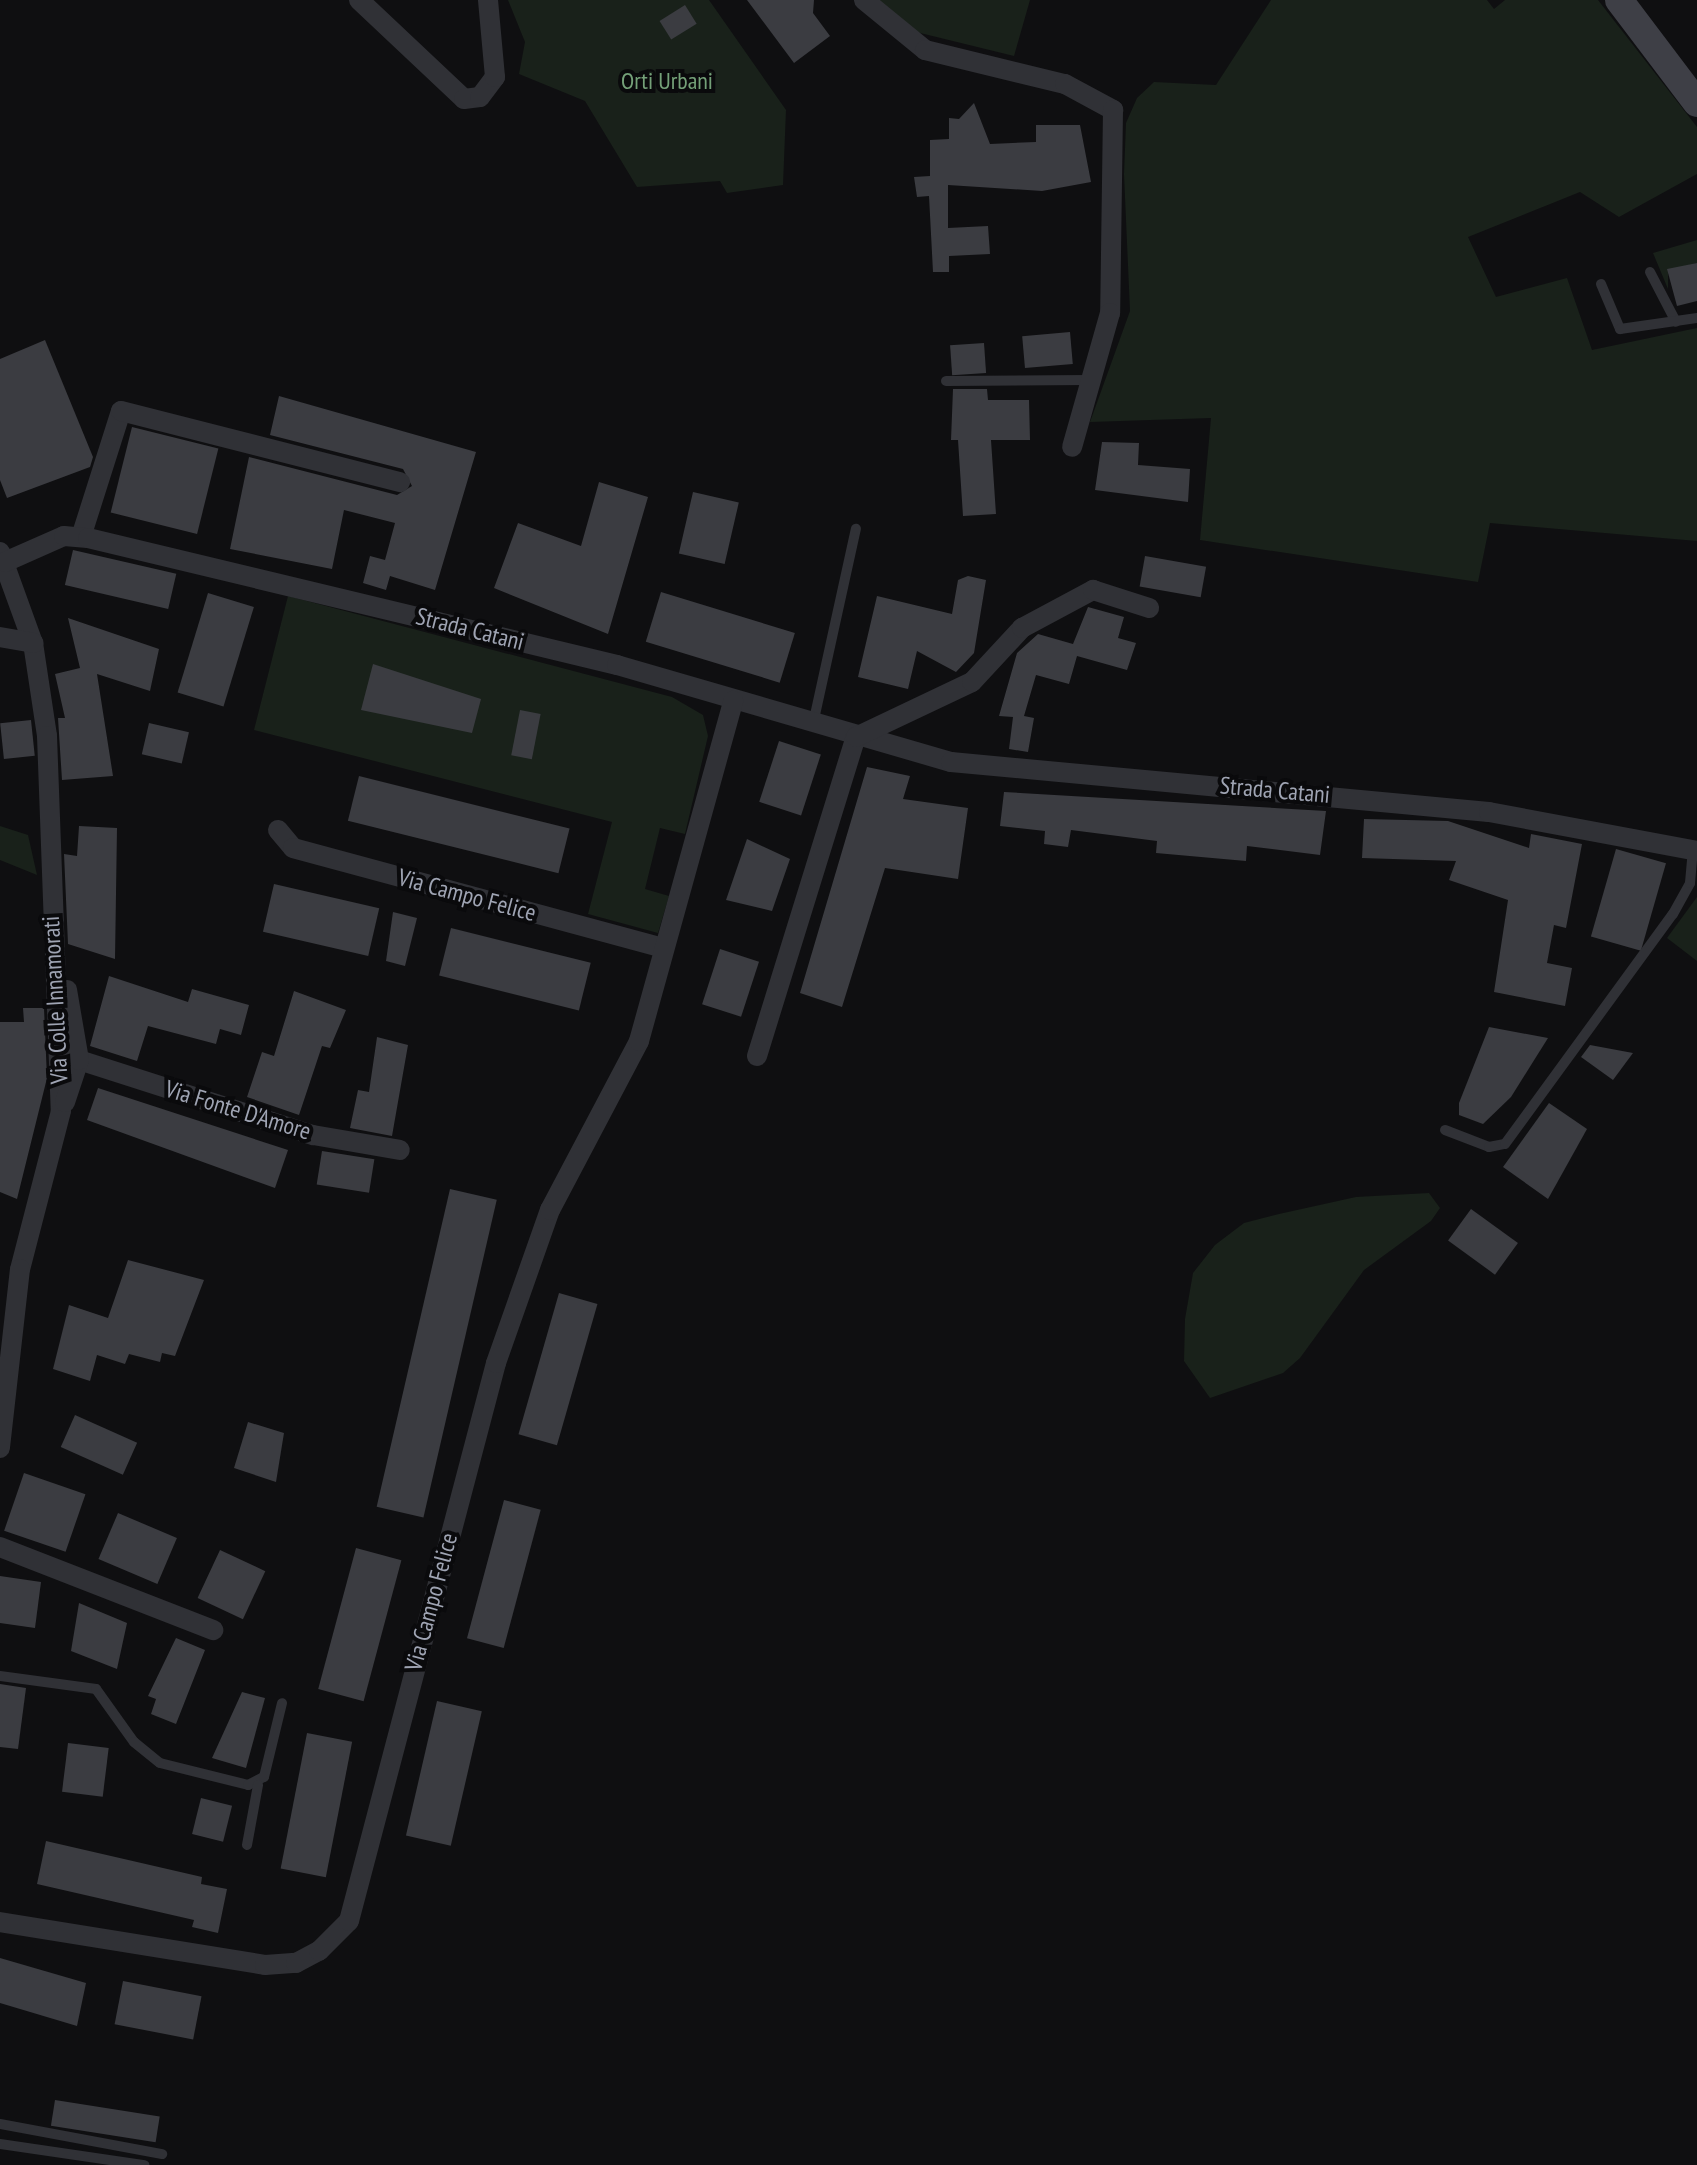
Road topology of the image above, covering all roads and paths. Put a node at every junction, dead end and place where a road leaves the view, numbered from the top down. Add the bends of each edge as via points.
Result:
1 (359, 0) edge
2 (488, 0) edge
3 (864, 0) edge
4 (1619, 0) edge
5 (1697, 103) edge
6 (1650, 272) dead end
7 (1601, 284) dead end
8 (1697, 318) edge
9 (1676, 322) junction
10 (1089, 380) junction
11 (946, 381) dead end
12 (1072, 447) dead end
13 (400, 482) dead end
14 (856, 529) dead end
15 (81, 537) junction
16 (2, 557) edge
17 (1149, 608) dead end
18 (0, 637) edge
19 (33, 643) junction
20 (733, 701) junction
21 (813, 724) junction
22 (856, 737) junction
23 (278, 830) dead end
24 (1695, 850) edge
25 (664, 948) junction
26 (55, 976) junction
27 (757, 1056) dead end
28 (79, 1060) junction
29 (61, 1111) junction
30 (1445, 1130) dead end
31 (400, 1150) dead end
32 (0, 1448) edge
33 (0, 1547) edge
34 (213, 1630) dead end
35 (0, 1676) edge
36 (282, 1703) dead end
37 (258, 1785) junction
38 (247, 1845) dead end
39 (0, 1922) edge
40 (0, 2124) edge
41 (0, 2144) edge
42 (162, 2154) dead end
43 (144, 2165) edge

1 - 2 street via 449,91 472,99 495,77 484,19
3 - 10 street via 925,50 1065,84 1113,110 1113,289
4 - 5 street
6 - 9 lane
7 - 9 lane via 1620,329
8 - 9 lane
10 - 11 lane
10 - 12 street
13 - 15 street via 121,411
14 - 21 lane
15 - 16 street, Strada Catani via 64,536
15 - 20 street, Strada Catani via 617,665
16 - 19 street, Via Colle Innamorati
17 - 22 street via 1093,590 1022,628 972,682
18 - 19 street
19 - 26 street, Via Colle Innamorati via 47,736
20 - 21 street, Strada Catani
20 - 25 street, Via Campo Felice
21 - 22 street, Strada Catani
22 - 24 street, Strada Catani via 984,768 1394,801 1531,818
22 - 27 street
23 - 25 street, Via Campo Felice via 293,848
24 - 30 lane, Strada Catani via 1690,883 1673,914 1505,1144 1489,1147
25 - 39 street, Via Campo Felice via 639,1041 550,1210 496,1363 349,1921 334,1940 296,1963 265,1965
26 - 28 street via 66,982
26 - 29 street, Via Colle Innamorati
28 - 29 street
28 - 31 street, Via Fonte D'Amore via 313,1135
29 - 32 street, Via Colle Innamorati via 20,1269
33 - 34 street
35 - 37 lane via 96,1689 134,1742 160,1763
36 - 37 lane
37 - 38 lane
40 - 42 lane
41 - 43 lane

